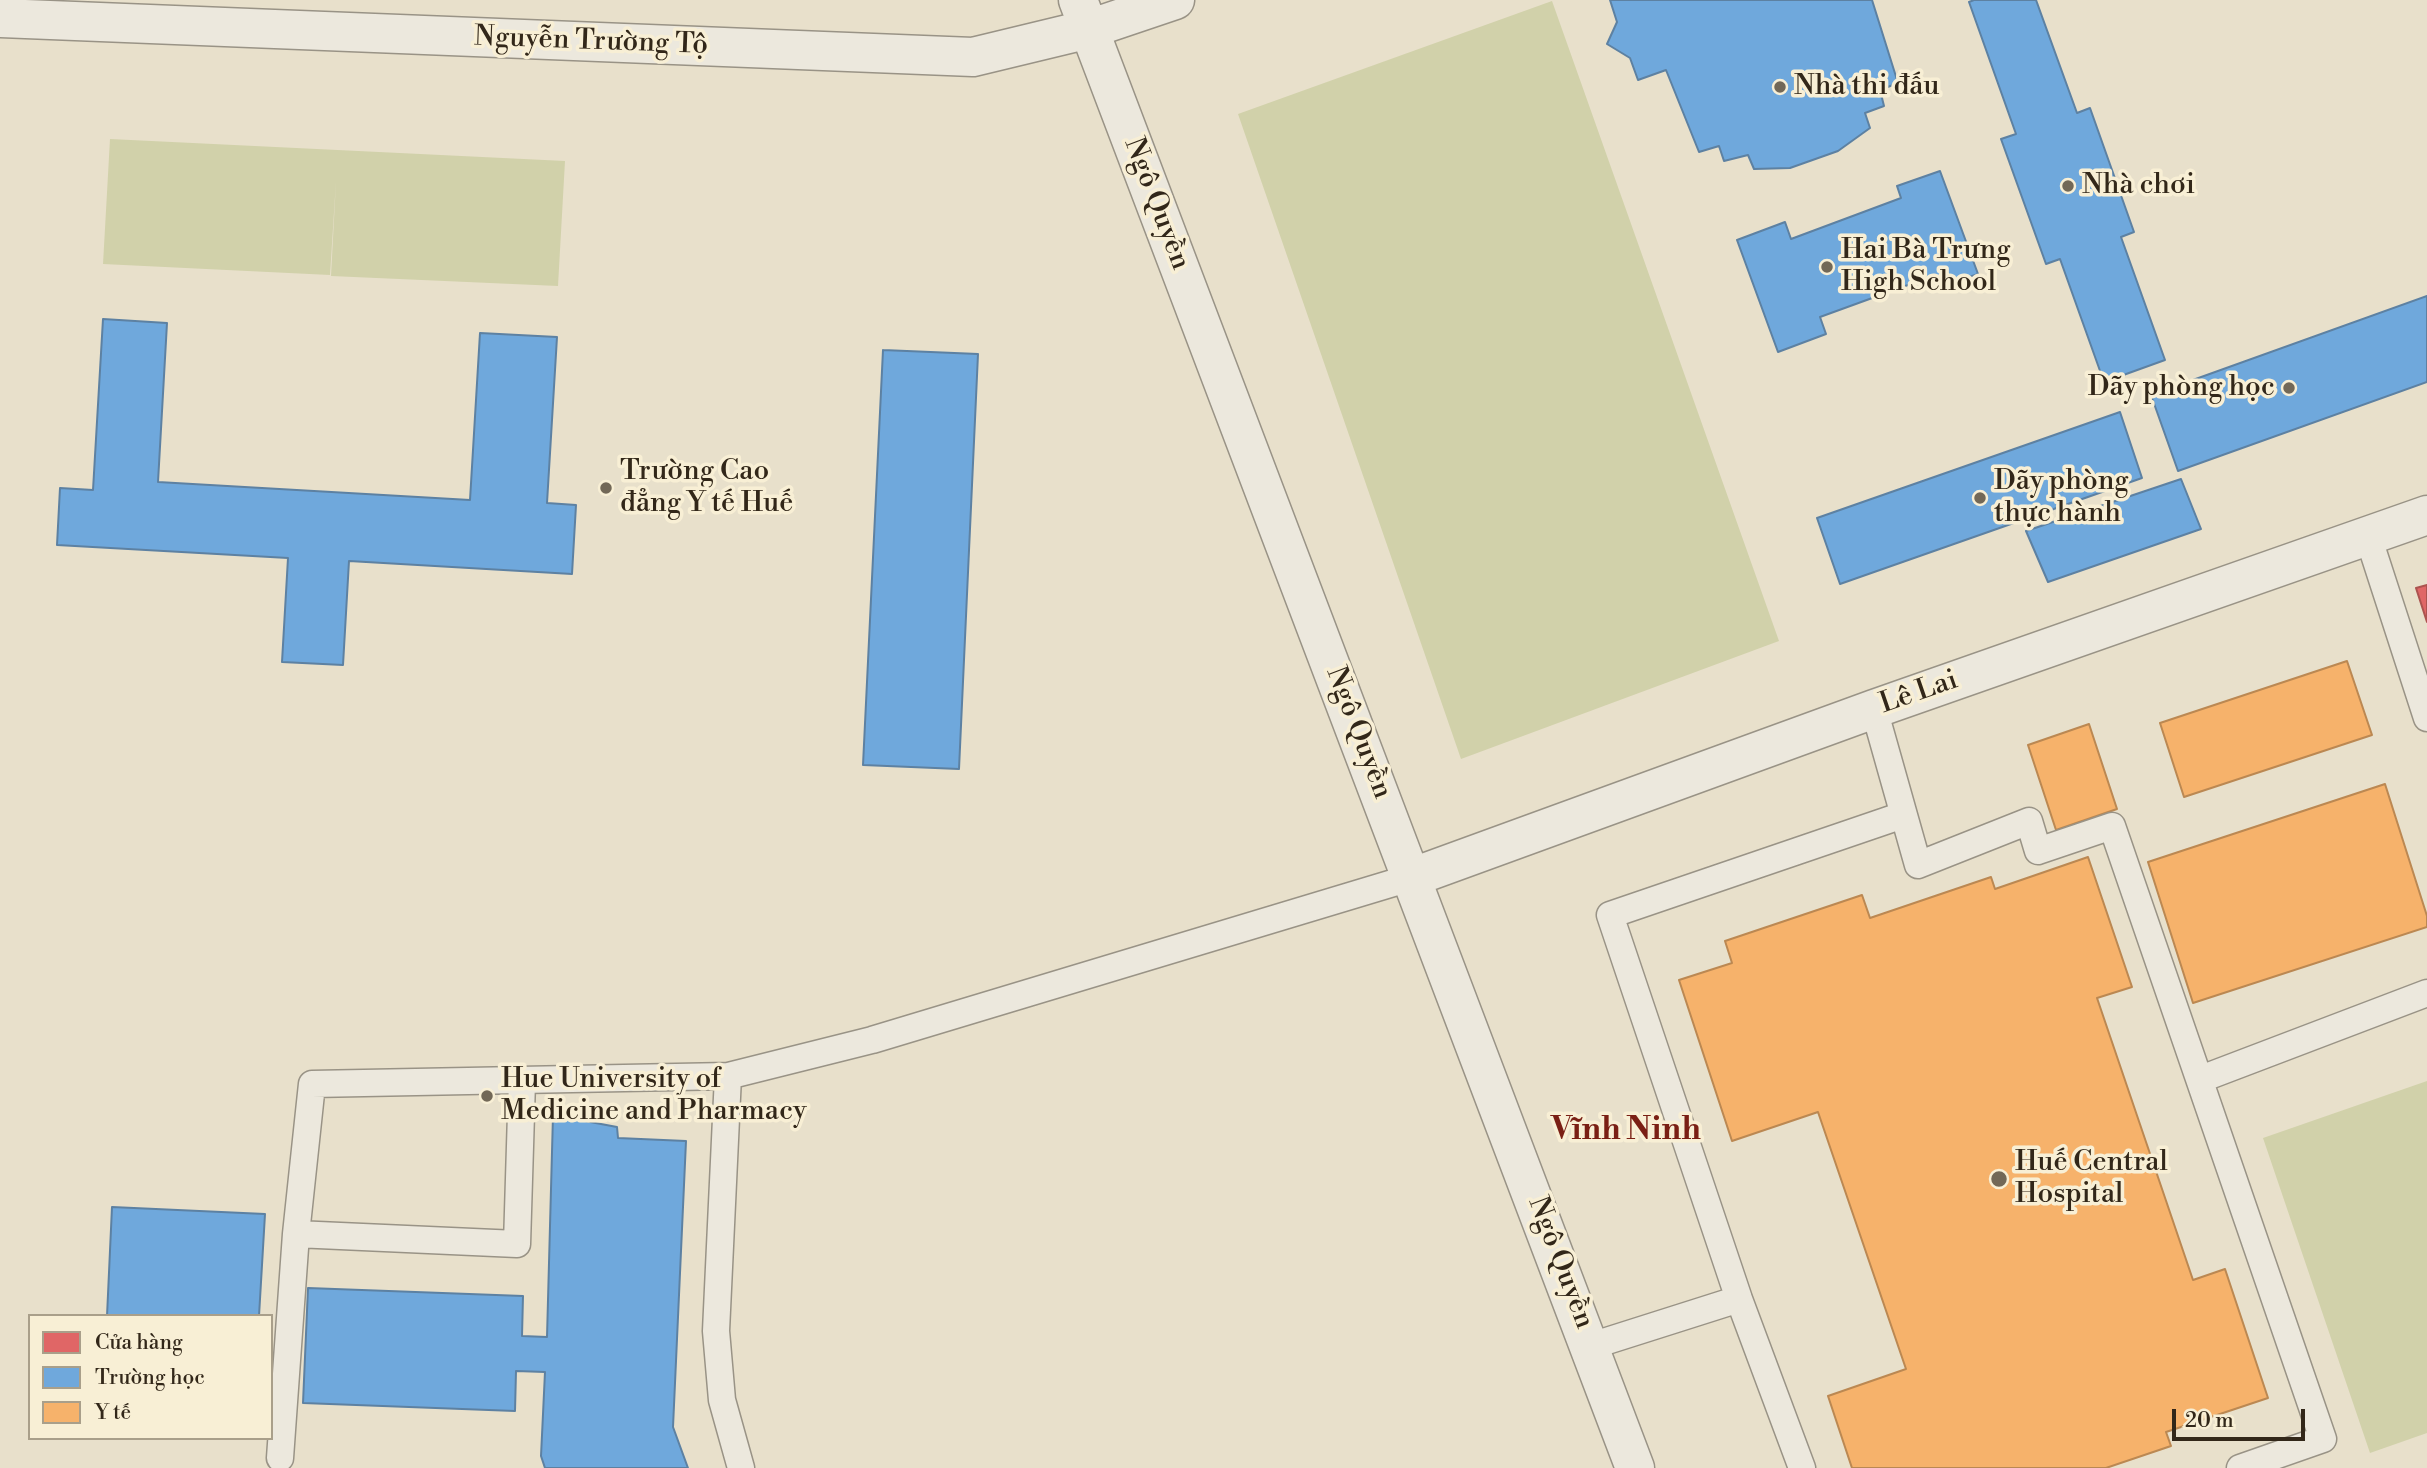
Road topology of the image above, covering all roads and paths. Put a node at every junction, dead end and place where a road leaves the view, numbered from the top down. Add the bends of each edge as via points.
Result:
1 (1175, 0) edge
2 (1084, 14) edge
3 (0, 18) edge
4 (2427, 515) edge
5 (2368, 536) junction
6 (1874, 709) junction
7 (2427, 718) edge
8 (1903, 815) junction
9 (1413, 877) junction
10 (2427, 993) edge
11 (728, 1076) junction
12 (2201, 1079) junction
13 (522, 1081) junction
14 (296, 1234) junction
15 (1739, 1299) junction
16 (1591, 1346) junction
17 (280, 1458) dead end
18 (741, 1468) edge
19 (1635, 1468) edge
20 (1802, 1468) edge
21 (2240, 1468) edge

1 - 2 street, Nguyễn Trường Tộ
2 - 3 street, Nguyễn Trường Tộ via 973,57
2 - 9 street, Ngô Quyền
4 - 5 street, Lê Lai
5 - 6 street, Lê Lai
5 - 7 lane
6 - 8 lane
6 - 9 street, Lê Lai
8 - 12 lane via 1918,865 2029,821 2038,850 2112,826
8 - 15 lane via 1610,915
9 - 11 lane via 886,1036
9 - 16 street, Ngô Quyền
10 - 12 lane
11 - 13 lane
11 - 18 lane via 716,1331 722,1400
12 - 21 lane via 2323,1439
13 - 14 lane via 312,1084
13 - 14 lane via 517,1244
14 - 17 lane
15 - 16 lane
15 - 20 lane
16 - 19 street, Ngô Quyền

